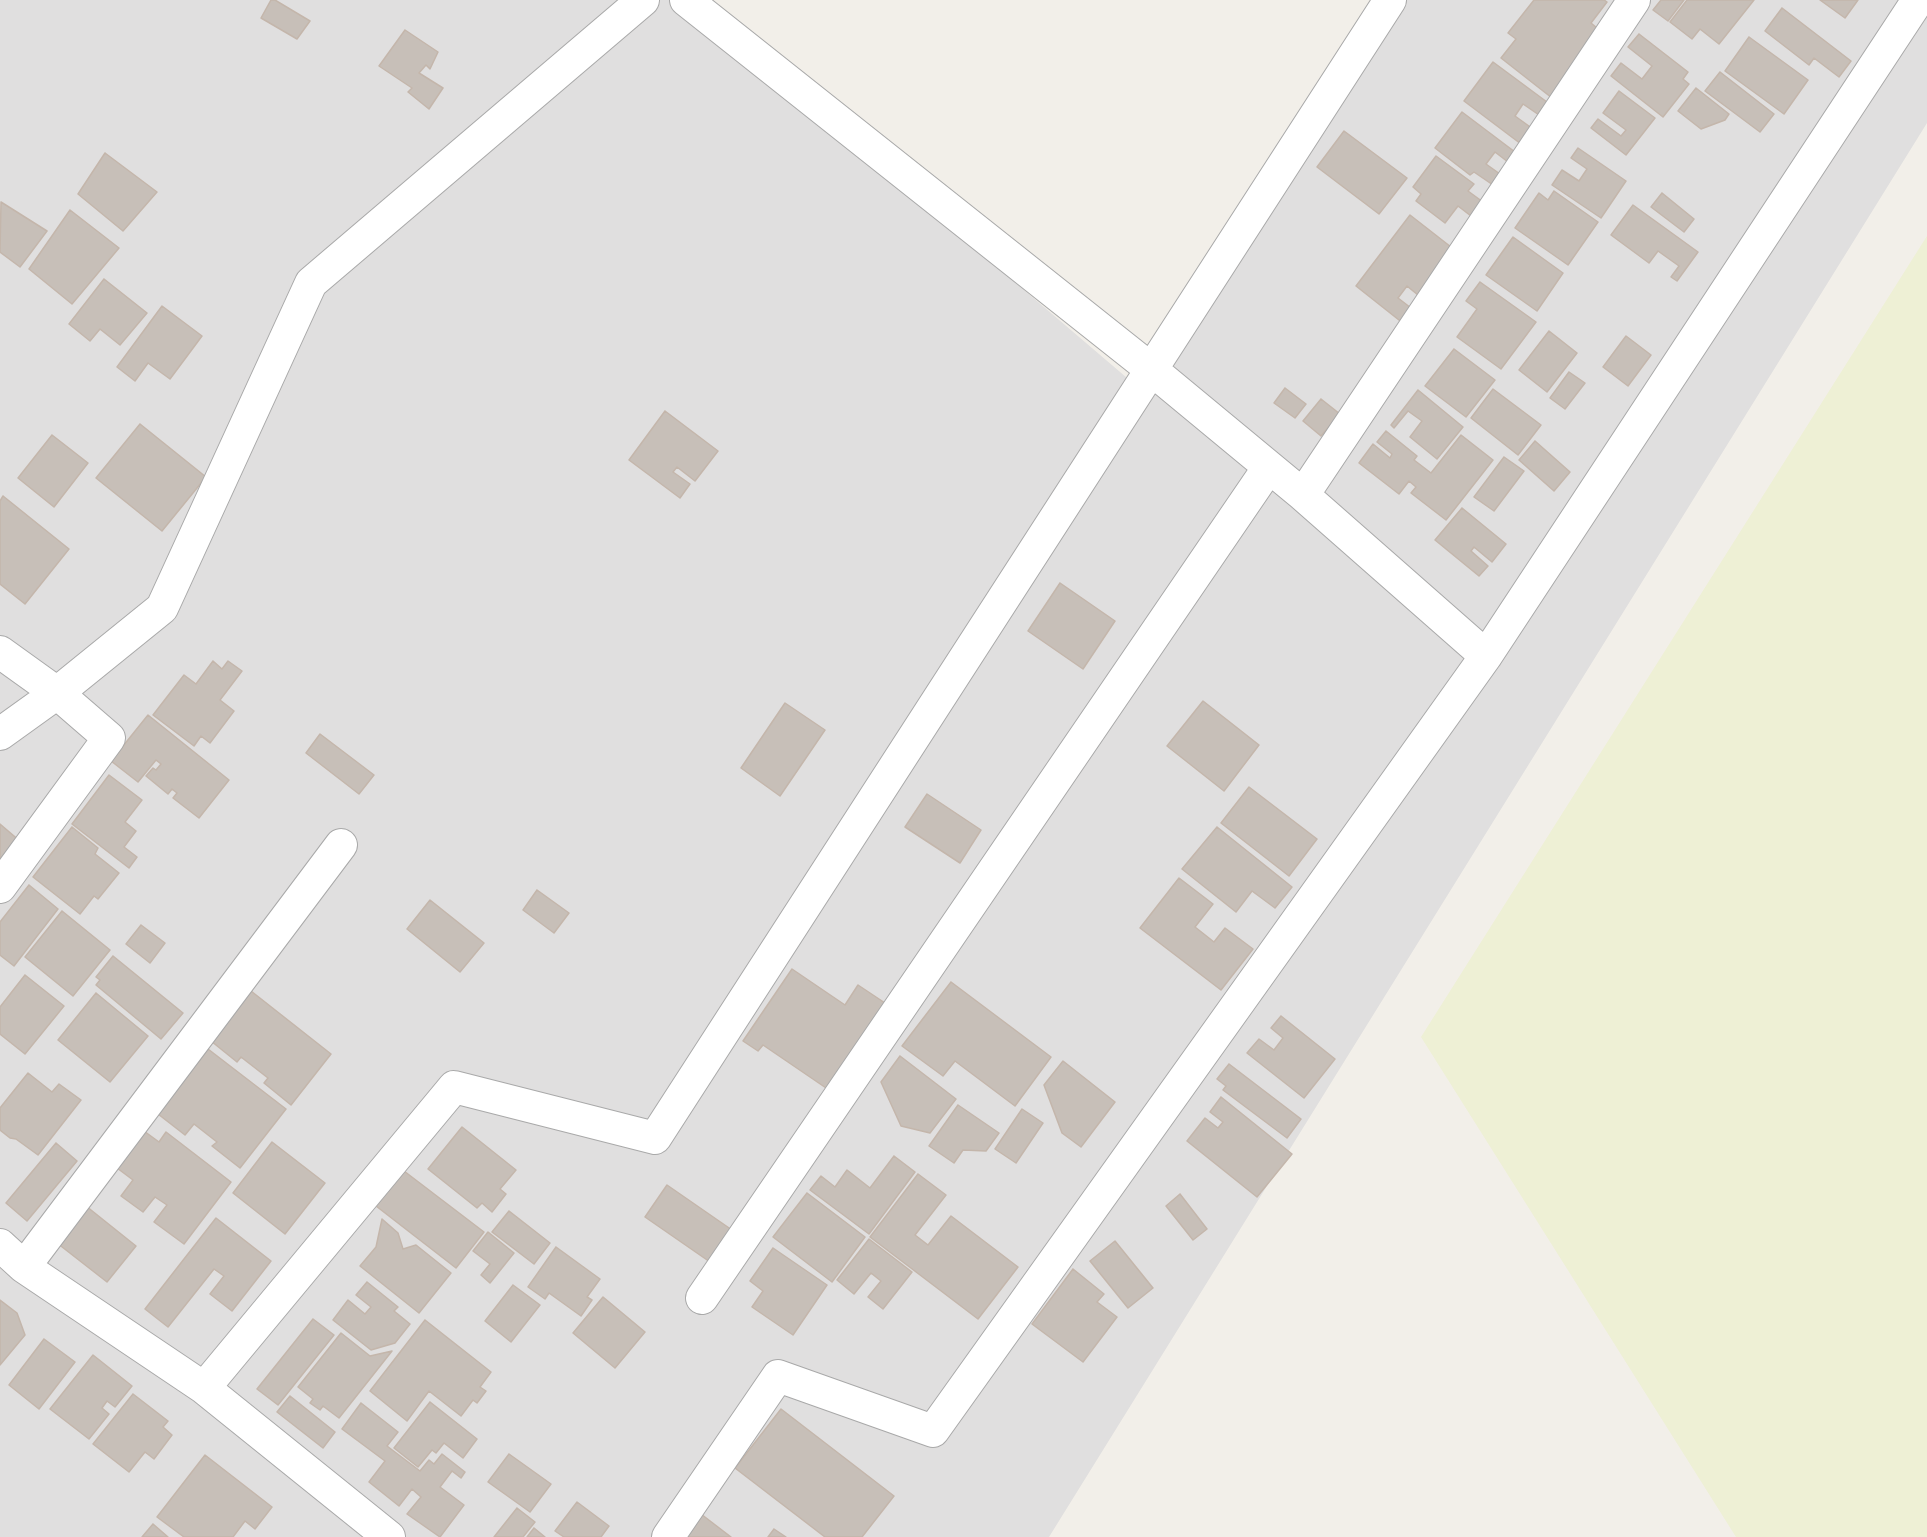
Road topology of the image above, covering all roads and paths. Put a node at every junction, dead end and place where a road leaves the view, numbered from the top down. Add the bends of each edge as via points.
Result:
1 (643, 0) edge
2 (686, 0) edge
3 (1390, 0) edge
4 (1634, 0) edge
5 (1918, 0) edge
6 (1152, 370) junction
7 (1269, 467) junction
8 (1303, 495) junction
9 (0, 652) edge
10 (1486, 656) junction
11 (57, 693) junction
12 (0, 734) edge
13 (341, 845) dead end
14 (0, 887) edge
15 (0, 1245) edge
16 (24, 1267) junction
17 (702, 1298) dead end
18 (204, 1388) junction
19 (389, 1537) edge
20 (668, 1537) edge

1 - 11 street via 311,284 162,608
2 - 6 street
3 - 6 street
4 - 8 street
5 - 10 street
6 - 7 street
6 - 18 street via 655,1138 454,1087
7 - 8 street
7 - 17 street
8 - 10 street
9 - 11 street
10 - 20 street via 933,1431 778,1376
11 - 12 street
11 - 14 street via 109,738
13 - 16 street
15 - 16 street
16 - 18 street
18 - 19 street

